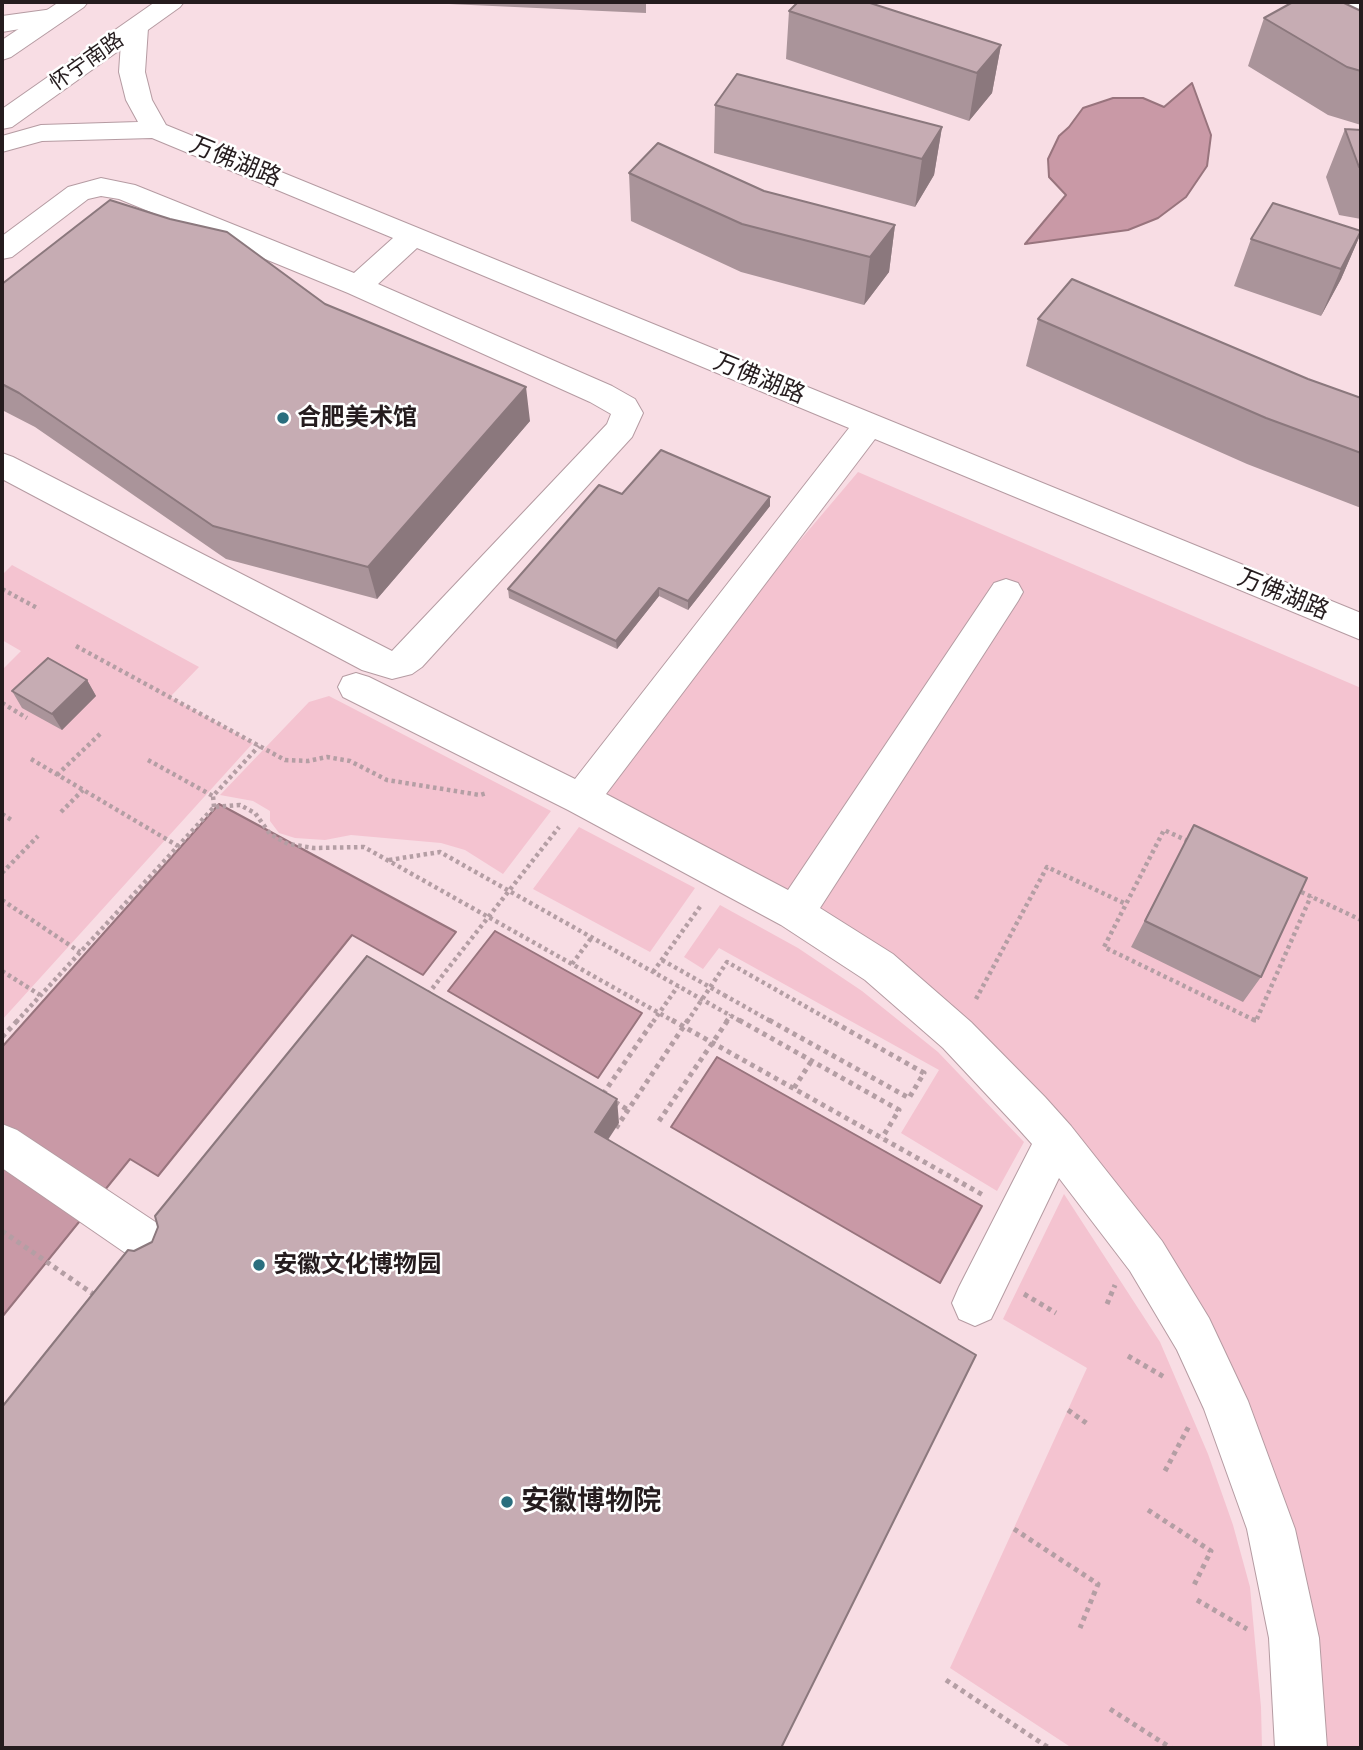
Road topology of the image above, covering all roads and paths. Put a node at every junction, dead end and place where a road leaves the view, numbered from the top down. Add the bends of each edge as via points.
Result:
1 (75, 2) edge
2 (172, 2) edge
3 (1352, 2) edge
4 (1361, 6) edge
5 (53, 17) junction
6 (2, 24) edge
7 (135, 28) junction
8 (2, 52) edge
9 (2, 121) edge
10 (156, 130) junction
11 (41, 133) junction
12 (2, 144) edge
13 (2, 160) edge
14 (413, 236) junction
15 (2, 250) edge
16 (358, 286) junction
17 (870, 424) junction
18 (2, 465) edge
19 (2, 589) edge
20 (1006, 592) dead end
21 (39, 609) dead end
22 (1361, 627) edge
23 (76, 646) dead end
24 (356, 687) dead end
25 (2, 704) edge
26 (27, 718) edge
27 (101, 733) dead end
28 (258, 746) junction
29 (31, 760) dead end
30 (148, 760) dead end
31 (521, 769) junction
32 (57, 775) junction
33 (83, 790) junction
34 (213, 796) junction
35 (581, 799) junction
36 (214, 807) junction
37 (61, 812) dead end
38 (2, 814) edge
39 (13, 821) dead end
40 (38, 836) dead end
41 (1189, 841) edge
42 (178, 846) junction
43 (388, 860) junction
44 (2, 873) edge
45 (722, 875) junction
46 (1287, 885) edge
47 (509, 891) junction
48 (1311, 896) junction
49 (2, 900) edge
50 (1126, 904) junction
51 (795, 913) junction
52 (489, 916) junction
53 (1361, 920) edge
54 (592, 937) junction
55 (80, 952) junction
56 (662, 960) junction
57 (572, 964) junction
58 (2, 971) edge
59 (653, 972) junction
60 (678, 986) junction
61 (418, 988) edge
62 (428, 994) junction
63 (40, 995) junction
64 (440, 1001) edge
65 (659, 1012) junction
66 (731, 1015) junction
67 (957, 1035) junction
68 (2, 1037) edge
69 (712, 1042) junction
70 (812, 1060) junction
71 (591, 1088) edge
72 (794, 1088) junction
73 (602, 1095) junction
74 (628, 1110) junction
75 (659, 1121) dead end
76 (612, 1134) edge
77 (882, 1138) junction
78 (1056, 1140) junction
79 (2, 1144) edge
80 (1018, 1216) junction
81 (2, 1231) edge
82 (153, 1246) edge
83 (99, 1297) edge
84 (975, 1303) dead end
85 (1068, 1410) dead end
86 (1088, 1425) dead end
87 (1148, 1510) dead end
88 (1014, 1529) dead end
89 (1193, 1587) dead end
90 (1080, 1628) dead end
91 (946, 1680) dead end
92 (1110, 1709) dead end
93 (1049, 1748) edge
94 (1171, 1748) edge
95 (1301, 1748) edge

1 - 5 street
2 - 7 street, 怀宁南路
3 - 4 street
5 - 6 street
5 - 8 street
7 - 9 street, 怀宁南路
7 - 10 street via 132,72 139,100
10 - 11 street
10 - 14 street, 万佛湖路
11 - 12 street
11 - 13 street
14 - 16 street
14 - 17 street, 万佛湖路
15 - 16 street via 78,193 110,188
16 - 18 street via 614,400 627,413 621,429 400,664 374,660
17 - 22 street, 万佛湖路
17 - 35 street
19 - 21 path
20 - 51 street
23 - 28 path
24 - 31 street
25 - 26 path
27 - 32 path
28 - 31 path via 285,760 327,757 350,761 387,780 480,795 501,788
28 - 34 path
29 - 32 path
30 - 34 path
31 - 35 street
32 - 33 path
33 - 37 path
33 - 42 path
34 - 36 path
35 - 45 street
35 - 47 path
36 - 42 path
36 - 43 path via 240,805 255,813 270,834 288,844 364,847
38 - 39 path
40 - 44 path
41 - 50 path via 1164,830
42 - 55 path
43 - 47 path via 440,852
43 - 52 path
45 - 51 street
45 - 56 path
46 - 48 path
47 - 52 path
47 - 54 path
48 - 50 path via 1256,1021 1104,947
48 - 53 path
49 - 55 path
50 - 67 path via 1046,867
51 - 67 street via 879,967
52 - 57 path
52 - 62 path
54 - 57 path
54 - 59 path
55 - 63 path
56 - 59 path
56 - 74 path, bridge via 724,995 909,1098 925,1073 727,962
57 - 65 path
58 - 63 path
59 - 60 path
60 - 65 path
60 - 66 path
61 - 62 path
62 - 64 path
63 - 68 path
65 - 69 path
65 - 73 path
66 - 69 path
66 - 70 path
67 - 78 street
69 - 72 path
69 - 75 path
70 - 72 path
70 - 77 path via 899,1110
71 - 73 path
72 - 77 path
73 - 74 path
74 - 76 path, bridge
77 - 80 path
78 - 80 street
78 - 95 street via 1146,1256 1193,1334 1225,1401 1270,1529 1294,1638
79 - 82 street
80 - 84 street
81 - 83 path
85 - 86 path
87 - 89 path via 1211,1551
88 - 90 path via 1098,1584
91 - 93 path
92 - 94 path

